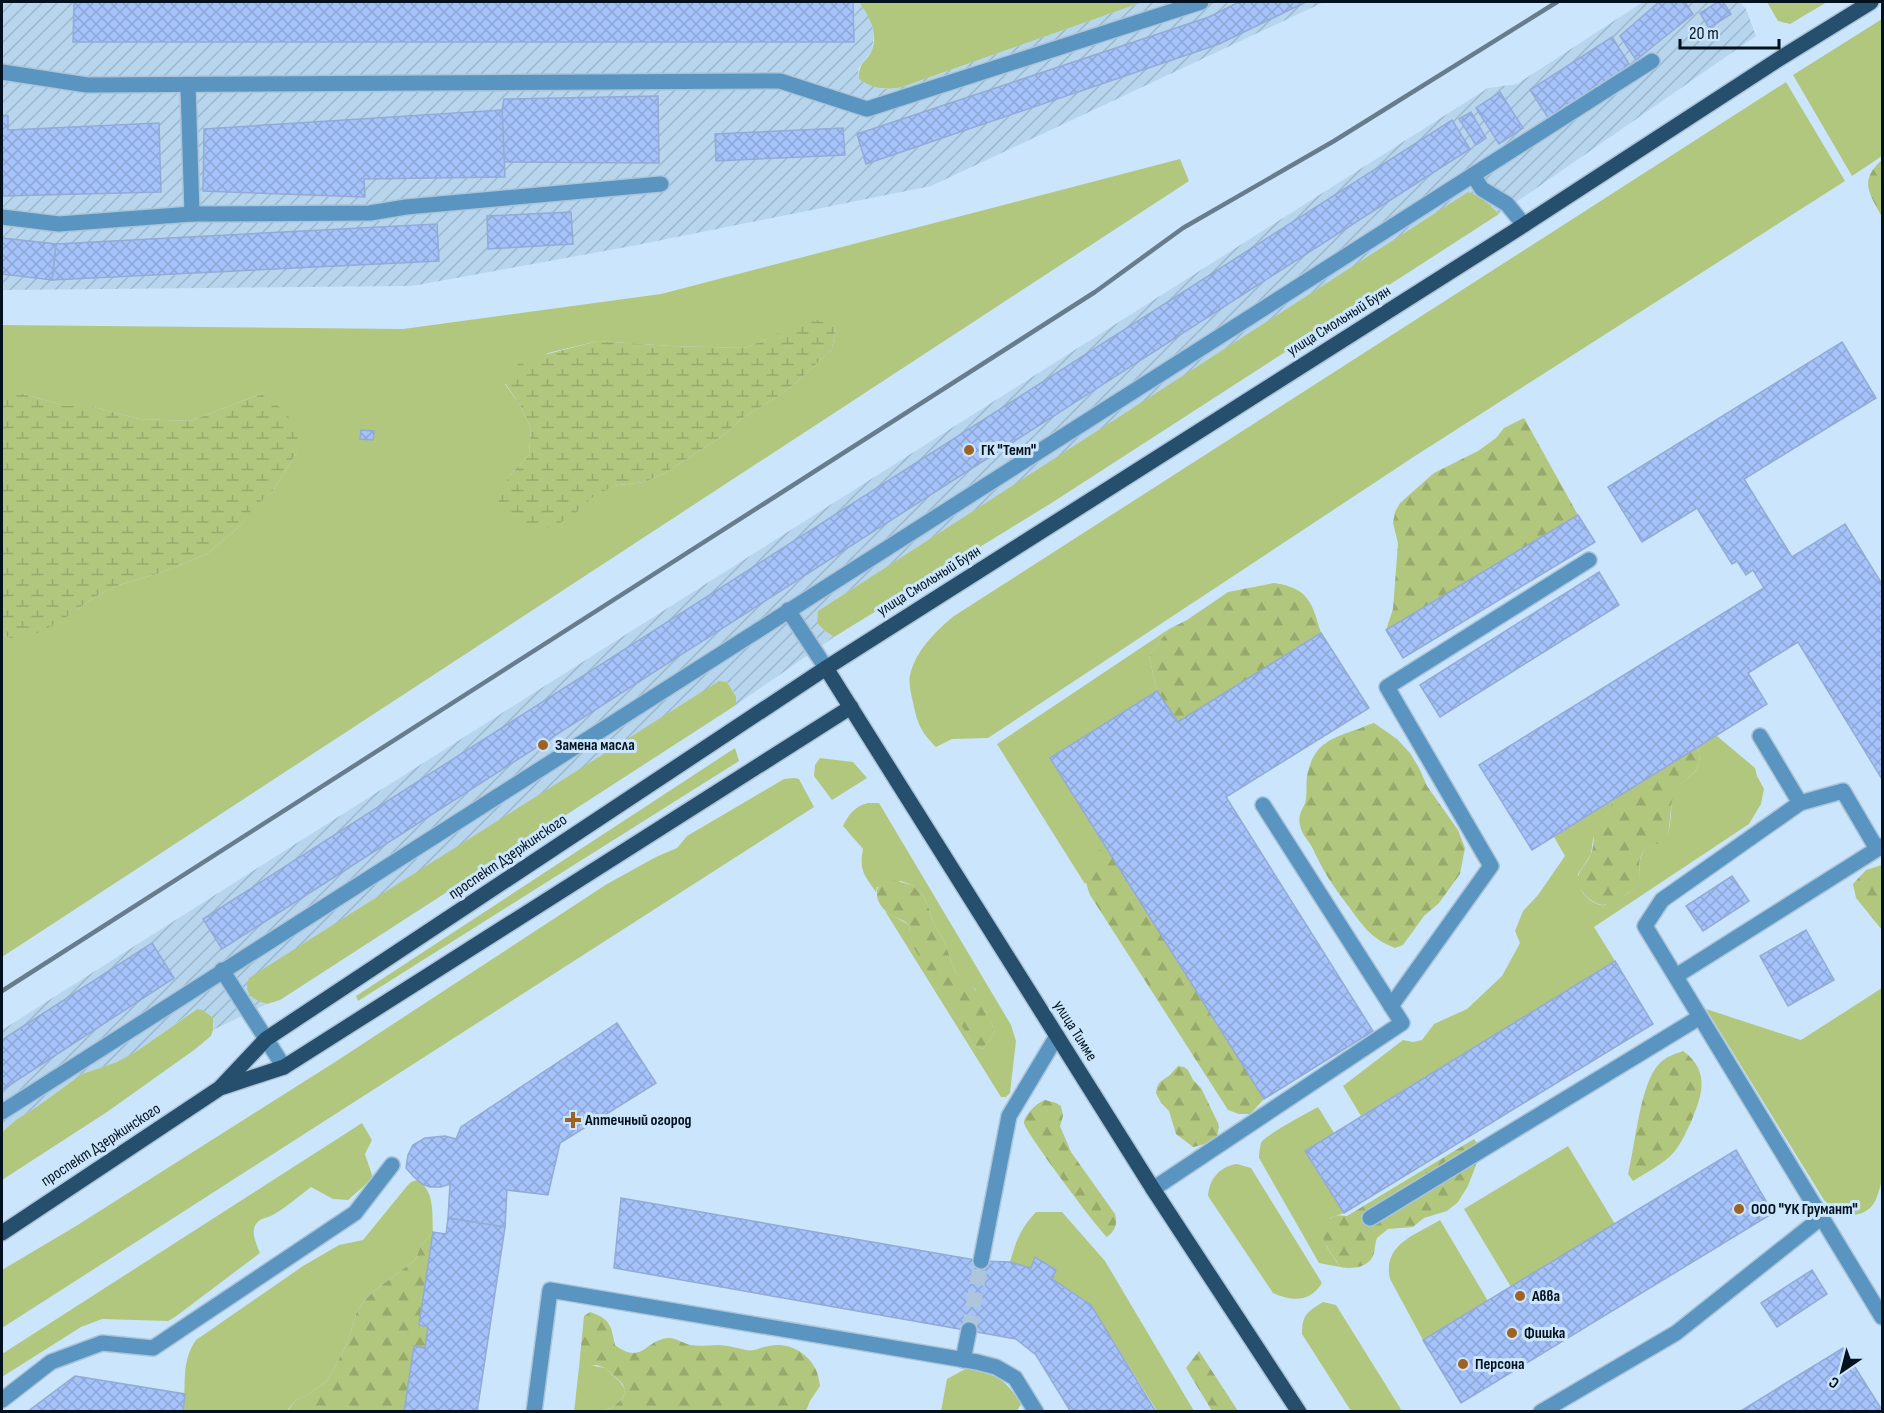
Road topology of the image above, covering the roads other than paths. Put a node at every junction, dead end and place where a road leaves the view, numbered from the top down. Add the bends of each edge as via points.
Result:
1 (1201, 2) edge
2 (1871, 2) edge
3 (1652, 61) dead end
4 (2, 72) edge
5 (188, 86) junction
6 (1473, 176) junction
7 (661, 184) dead end
8 (192, 214) junction
9 (2, 217) edge
10 (1524, 225) junction
11 (1588, 560) dead end
12 (788, 610) junction
13 (826, 668) junction
14 (851, 707) junction
15 (1760, 736) dead end
16 (1800, 803) junction
17 (1263, 805) dead end
18 (1880, 848) edge
19 (222, 970) junction
20 (1676, 976) junction
21 (1391, 1006) junction
22 (1700, 1017) junction
23 (1057, 1036) junction
24 (266, 1039) junction
25 (284, 1067) junction
26 (220, 1088) junction
27 (2, 1112) edge
28 (392, 1165) dead end
29 (1154, 1189) junction
30 (1822, 1217) junction
31 (1370, 1218) dead end
32 (2, 1233) edge
33 (981, 1261) tunnel mouth
34 (1882, 1317) edge
35 (969, 1330) tunnel mouth
36 (963, 1360) junction
37 (2, 1400) edge
38 (534, 1412) edge
39 (1036, 1412) edge
40 (1299, 1412) edge
41 (1541, 1412) edge

1 - 5 lane via 867,109 780,81
2 - 10 main road, улица Смольный Буян
3 - 6 lane
4 - 5 lane via 87,86
5 - 8 lane
6 - 10 lane via 1482,189 1508,204
6 - 12 lane
7 - 8 lane via 370,213
8 - 9 lane via 59,224
10 - 13 main road, улица Смольный Буян
11 - 21 lane via 1387,687 1491,866
12 - 13 lane
12 - 19 lane
13 - 14 main road, улица Тимме
13 - 24 main road, проспект Дзержинского
14 - 23 main road, улица Тимме
14 - 25 main road, проспект Дзержинского
15 - 16 lane
16 - 18 lane via 1843,791
16 - 20 lane via 1662,900 1645,926
17 - 21 lane
18 - 20 lane
19 - 24 lane
19 - 27 lane
20 - 22 lane
21 - 29 lane via 1401,1023
22 - 30 lane
22 - 31 lane
23 - 29 main road, улица Тимме
23 - 33 lane via 1009,1116
24 - 25 lane
24 - 26 main road, проспект Дзержинского
25 - 26 main road, проспект Дзержинского
26 - 32 main road, проспект Дзержинского
28 - 37 lane via 355,1214 153,1348 102,1343 51,1362
29 - 40 main road, улица Тимме
30 - 34 lane
30 - 41 lane via 1676,1334
35 - 36 lane
36 - 38 lane via 550,1290
36 - 39 lane via 996,1367 1015,1378

